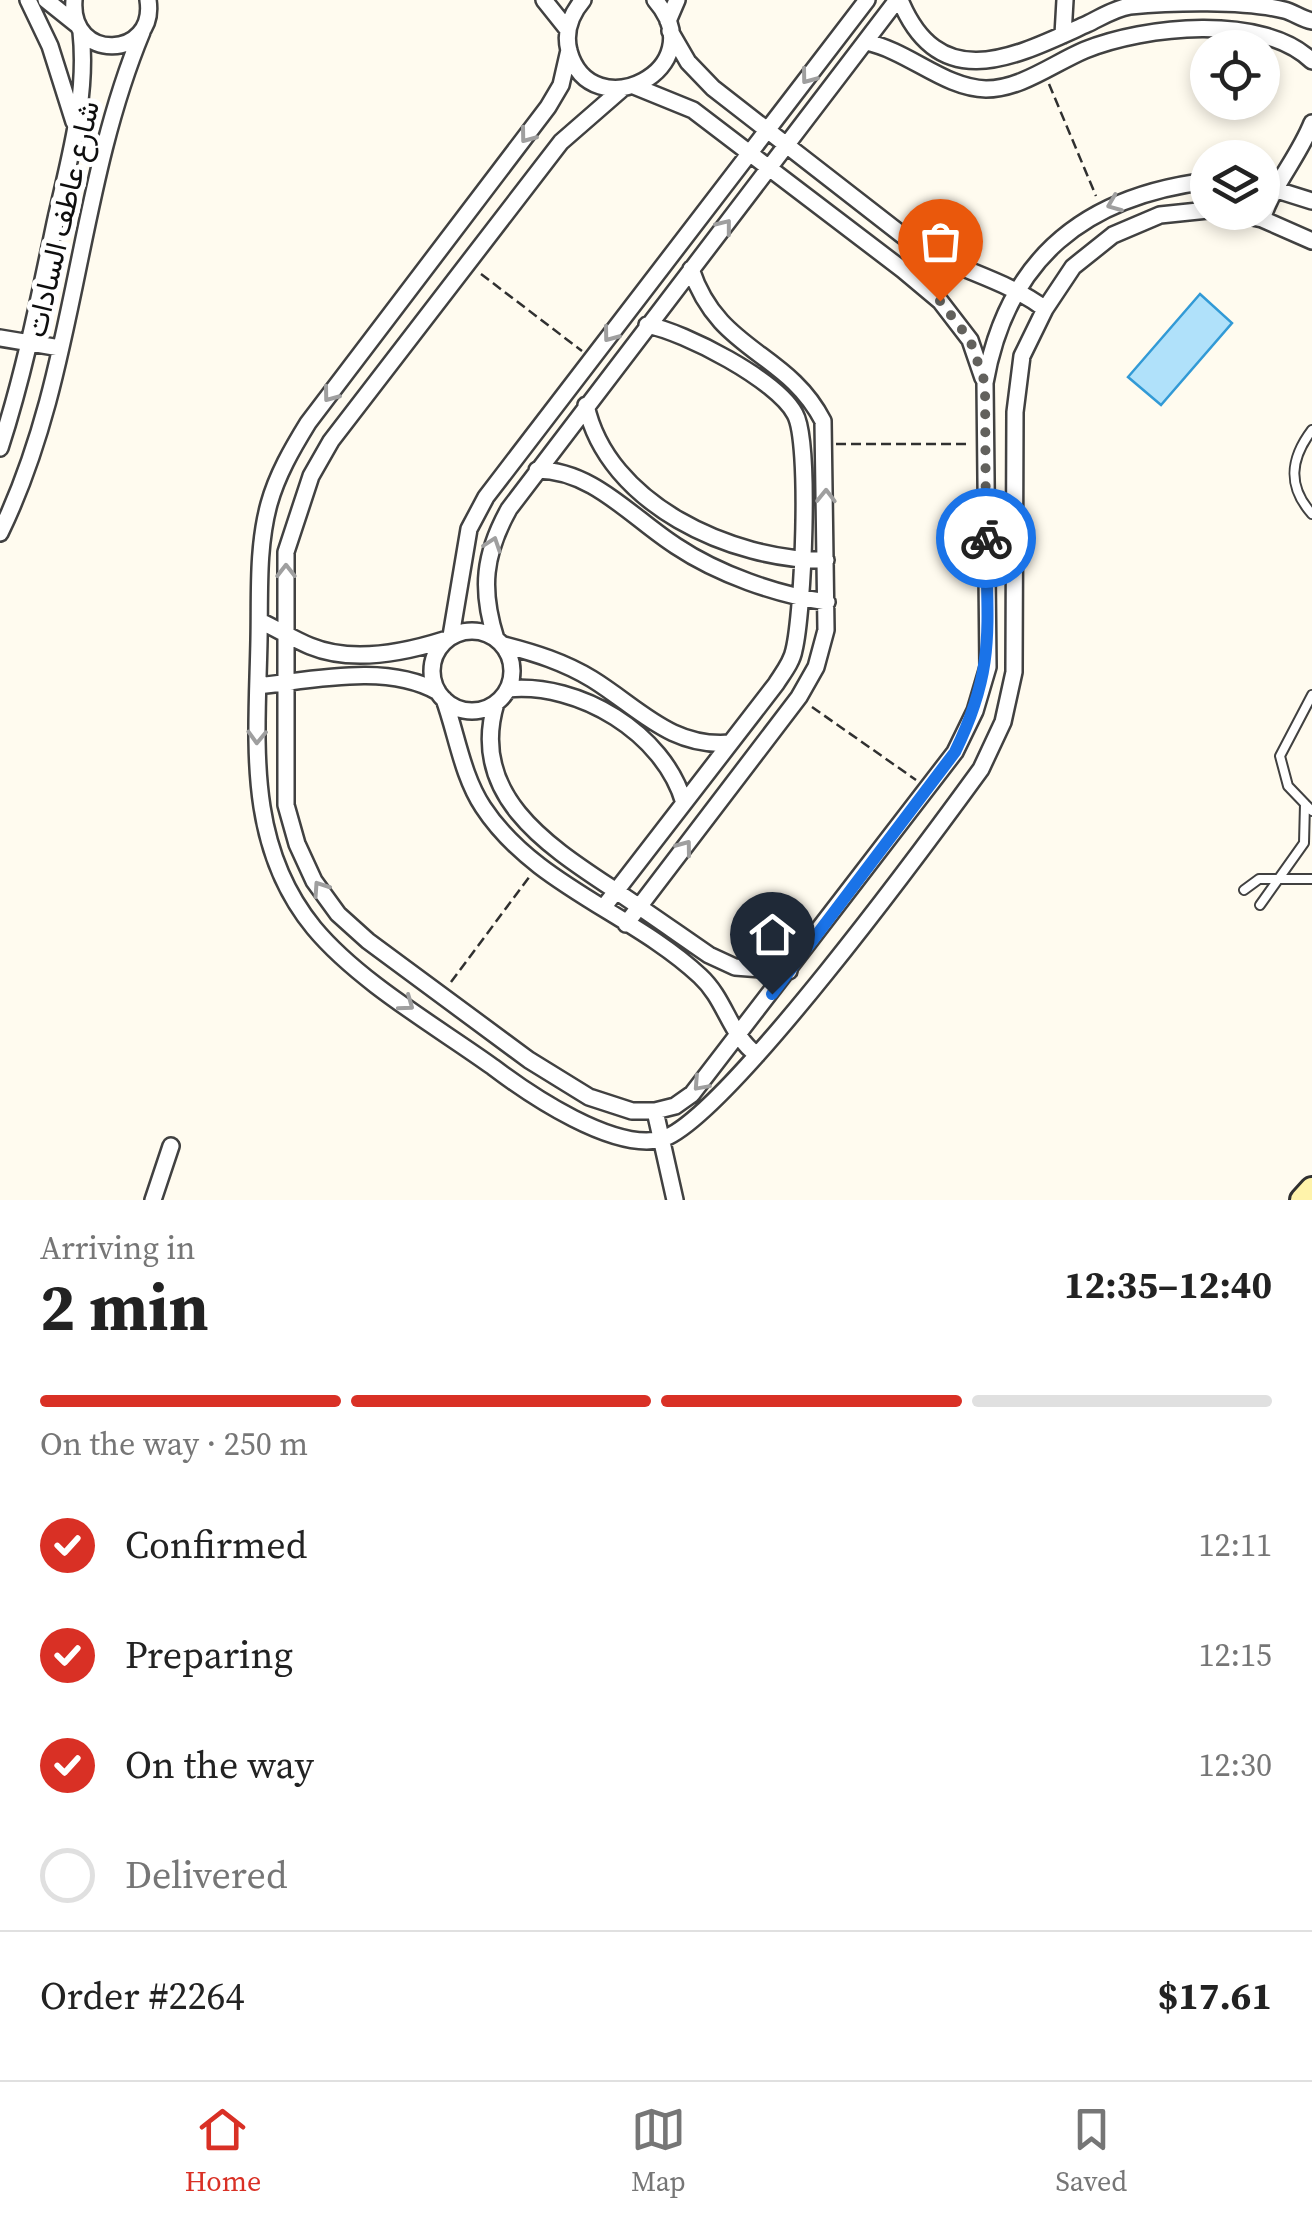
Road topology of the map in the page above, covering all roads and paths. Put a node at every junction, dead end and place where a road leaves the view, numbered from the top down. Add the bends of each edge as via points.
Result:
1 (28, 0) edge
2 (46, 0) edge
3 (74, 0) edge
4 (148, 0) edge
5 (162, 0) edge
6 (544, 0) edge
7 (583, 0) edge
8 (655, 0) edge
9 (676, 0) edge
10 (867, 0) edge
11 (898, 0) edge
12 (1065, 0) edge
13 (1225, 2) edge
14 (1121, 3) edge
15 (1283, 5) edge
16 (1312, 22) edge
17 (146, 25) junction
18 (669, 26) junction
19 (79, 28) junction
20 (568, 30) junction
21 (1063, 35) junction
22 (866, 42) junction
23 (569, 50) junction
24 (1312, 62) edge
25 (1043, 68) junction
26 (629, 87) junction
27 (1312, 122) edge
28 (75, 128) junction
29 (767, 130) junction
30 (787, 146) junction
31 (750, 154) junction
32 (770, 168) junction
33 (1280, 173) edge
34 (1190, 183) edge
35 (1280, 191) edge
36 (1312, 202) edge
37 (1102, 208) junction
38 (1190, 212) edge
39 (1280, 226) edge
40 (1312, 241) edge
41 (468, 264) junction
42 (691, 269) junction
43 (1020, 290) junction
44 (1045, 310) junction
45 (647, 325) junction
46 (0, 338) edge
47 (30, 343) junction
48 (60, 348) junction
49 (592, 359) junction
50 (985, 383) junction
51 (586, 405) junction
52 (1312, 430) edge
53 (827, 444) junction
54 (985, 444) junction
55 (0, 448) edge
56 (538, 470) junction
57 (1312, 514) edge
58 (0, 533) edge
59 (800, 560) junction
60 (826, 560) junction
61 (801, 598) junction
62 (827, 602) junction
63 (260, 622) junction
64 (286, 632) junction
65 (449, 638) junction
66 (500, 642) junction
67 (285, 683) junction
68 (258, 686) junction
69 (508, 690) junction
70 (1312, 695) edge
71 (441, 696) junction
72 (799, 697) junction
73 (496, 704) junction
74 (730, 743) junction
75 (927, 787) junction
76 (684, 803) junction
77 (1309, 808) edge
78 (539, 864) junction
79 (1281, 878) junction
80 (1312, 879) edge
81 (1244, 890) dead end
82 (616, 891) junction
83 (1260, 904) dead end
84 (639, 907) junction
85 (603, 908) junction
86 (626, 924) junction
87 (789, 971) junction
88 (441, 995) junction
89 (737, 1040) junction
90 (757, 1055) junction
91 (655, 1111) junction
92 (661, 1139) junction
93 (171, 1146) dead end
94 (1312, 1189) edge
95 (154, 1200) edge
96 (675, 1200) edge
97 (1302, 1200) edge

1 - 28 street via 56,60
2 - 19 street
3 - 19 street, شارع عاطف السادات
4 - 17 street
5 - 17 street
6 - 20 street
7 - 20 street
8 - 18 street
9 - 18 street
10 -> 29 street
11 - 21 street via 922,38 962,61 1009,58
11 - 22 street
12 - 21 street
13 - 14 street
13 - 15 street
14 - 21 street
15 - 16 street
17 - 19 street via 117,46 97,44
17 - 48 street, شارع عاطف السادات via 116,101
18 - 26 street via 669,52 659,70
18 - 29 street via 688,62
19 - 28 street, شارع عاطف السادات via 83,90
20 - 23 street
22 - 25 street via 911,56 957,84 987,89
22 - 30 street
23 - 26 street via 594,82
23 -> 63 street via 562,85 548,107 284,462 268,506
24 - 25 street via 1285,41 1186,30 1088,48
25 - 37 path
26 - 31 street via 693,110
26 - 41 street via 561,142
27 - 33 street via 1296,158
28 - 47 street, شارع عاطف السادات
29 - 30 street
29 - 31 street
30 - 32 street
30 - 43 street via 948,264
31 - 32 street
31 -> 49 street
42 -> 32 street
32 - 50 street via 940,301 970,340
34 -> 37 street
35 - 36 street
37 - 43 street via 1040,257
38 - 44 street via 1160,215 1113,235 1073,267
39 - 40 street
41 - 49 path
64 -> 41 street via 286,552 311,476
42 - 45 street
42 - 53 street via 721,326 811,397
43 - 44 street
43 - 50 street via 1002,318
44 - 90 street via 1022,356 1015,412 1014,672 1002,722 961,797
45 - 51 street
45 - 59 street via 708,347 794,411 802,429
46 - 47 street
47 - 48 street
47 - 55 street, شارع عاطف السادات
48 - 58 street, شارع عاطف السادات via 28,466
49 - 65 street via 469,529
50 - 54 street
51 - 56 street
51 - 59 street via 613,469 684,522 720,542
52 - 57 lane via 1298,450 1293,476
53 - 54 path
60 -> 53 street
54 - 75 street via 988,667 962,738
56 - 61 street via 576,476 678,548
66 -> 56 street via 485,588 492,538
59 - 60 street
59 - 61 street
60 - 62 street
61 - 62 street
61 - 74 street via 793,656
62 - 72 street via 816,667
63 - 64 street
63 - 68 street
64 - 65 street via 340,654 390,653
64 - 67 street
65 - 66 street via 474,630
65 - 71 street via 432,664
66 - 69 street via 511,659
66 - 74 street via 564,664 682,740
67 - 68 street
67 - 71 street via 416,680
88 -> 67 street via 338,914 308,869 286,805
68 -> 92 street via 259,808 276,866 315,930 347,961 516,1084 604,1132
69 - 73 street
69 - 76 street via 535,686 586,700 666,762
70 - 77 lane via 1280,756 1283,776
71 - 73 street via 469,711
71 - 78 street via 483,809
72 - 75 path
84 -> 72 street
73 - 82 street via 488,750 510,800 550,848
74 - 76 street
75 - 87 street
76 - 82 street
77 - 79 lane via 1304,843
78 - 85 street
78 - 88 path
79 - 80 lane
79 - 81 lane via 1259,879
79 - 83 lane
82 - 84 street
82 - 85 street
84 - 86 street
84 - 87 street via 735,967
85 - 86 street
86 - 89 street via 700,975
87 - 89 street
88 - 91 street via 589,1097
89 - 90 street
89 -> 91 street via 692,1094
90 - 92 street via 704,1112
91 - 92 street
92 - 96 street
93 - 95 street
94 - 97 street

